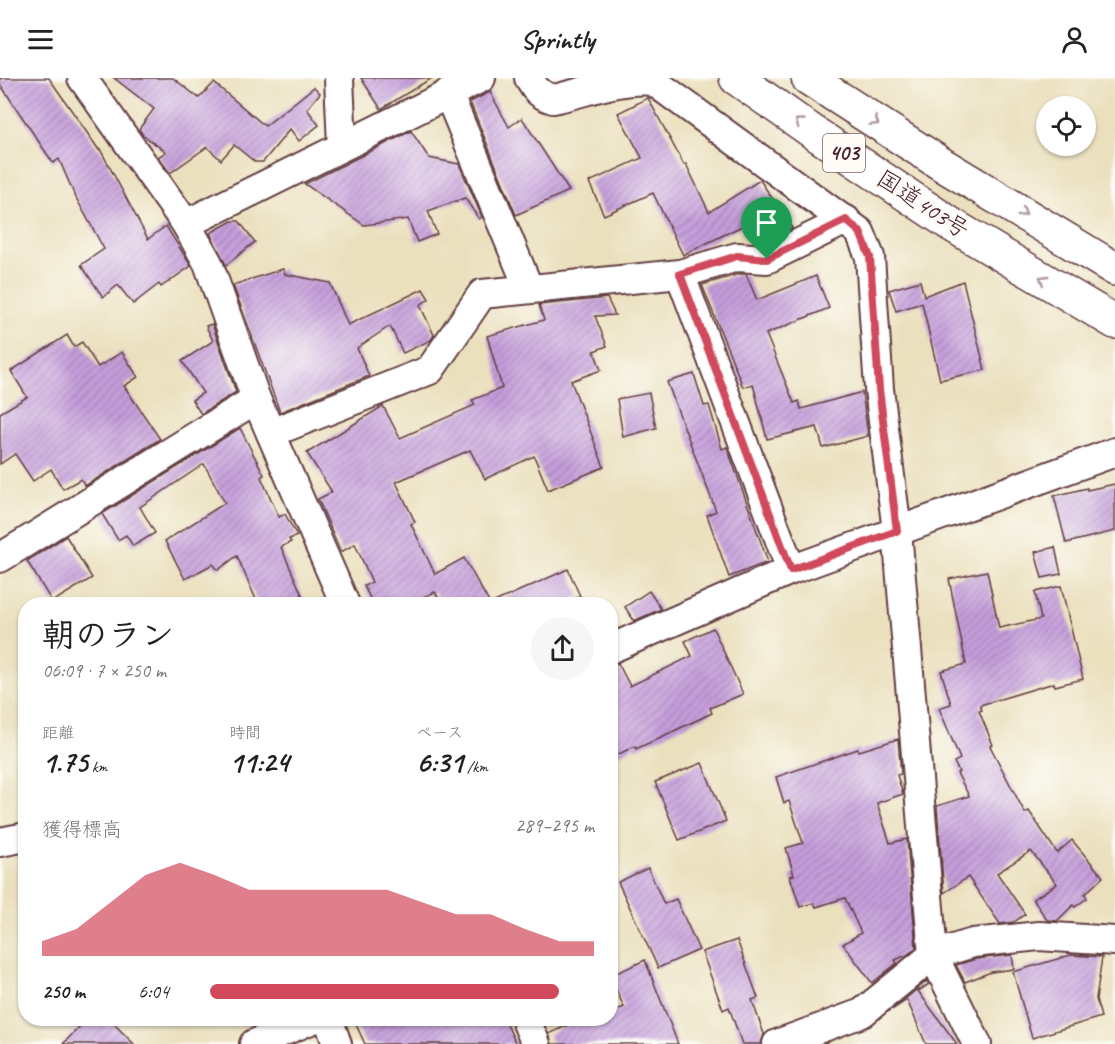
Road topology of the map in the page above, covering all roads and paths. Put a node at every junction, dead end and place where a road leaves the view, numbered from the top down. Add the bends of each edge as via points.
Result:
1 (82, 78) edge
2 (339, 78) edge
3 (481, 78) edge
4 (529, 78) edge
5 (736, 78) edge
6 (808, 78) edge
7 (447, 93) junction
8 (342, 146) junction
9 (846, 220) junction
10 (186, 224) junction
11 (1115, 269) edge
12 (680, 274) junction
13 (529, 289) junction
14 (1115, 322) edge
15 (256, 399) junction
16 (271, 433) junction
17 (1115, 452) edge
18 (897, 531) junction
19 (0, 558) edge
20 (791, 570) junction
21 (342, 597) edge
22 (618, 646) edge
23 (18, 839) edge
24 (0, 842) edge
25 (1115, 941) edge
26 (933, 955) junction
27 (297, 1026) edge
28 (331, 1026) edge
29 (528, 1026) edge
30 (255, 1044) edge
31 (337, 1044) edge
32 (536, 1044) edge
33 (777, 1044) edge
34 (977, 1044) edge

1 - 10 street
2 - 8 street
3 - 7 street
4 - 9 street via 542,96 553,99 622,80 653,81
14 -> 5 highway, 国道403号 / 403 via 952,225
6 -> 11 highway, 国道403号 / 403
7 - 8 street
7 - 13 street
8 - 10 street
9 - 12 street via 767,259 737,256
9 - 18 street via 860,232 870,257 879,389
10 - 15 street via 208,263
12 - 13 street
12 - 20 street
13 - 16 street via 482,294 430,370
15 - 16 street
15 - 19 street
16 - 21 street
17 - 18 street
18 - 20 street
18 - 26 street
20 - 22 street
23 - 24 street
25 - 26 street via 1039,936 973,943
26 - 33 street via 862,1013
26 - 34 street
27 - 30 street
28 - 31 street
29 - 32 street

